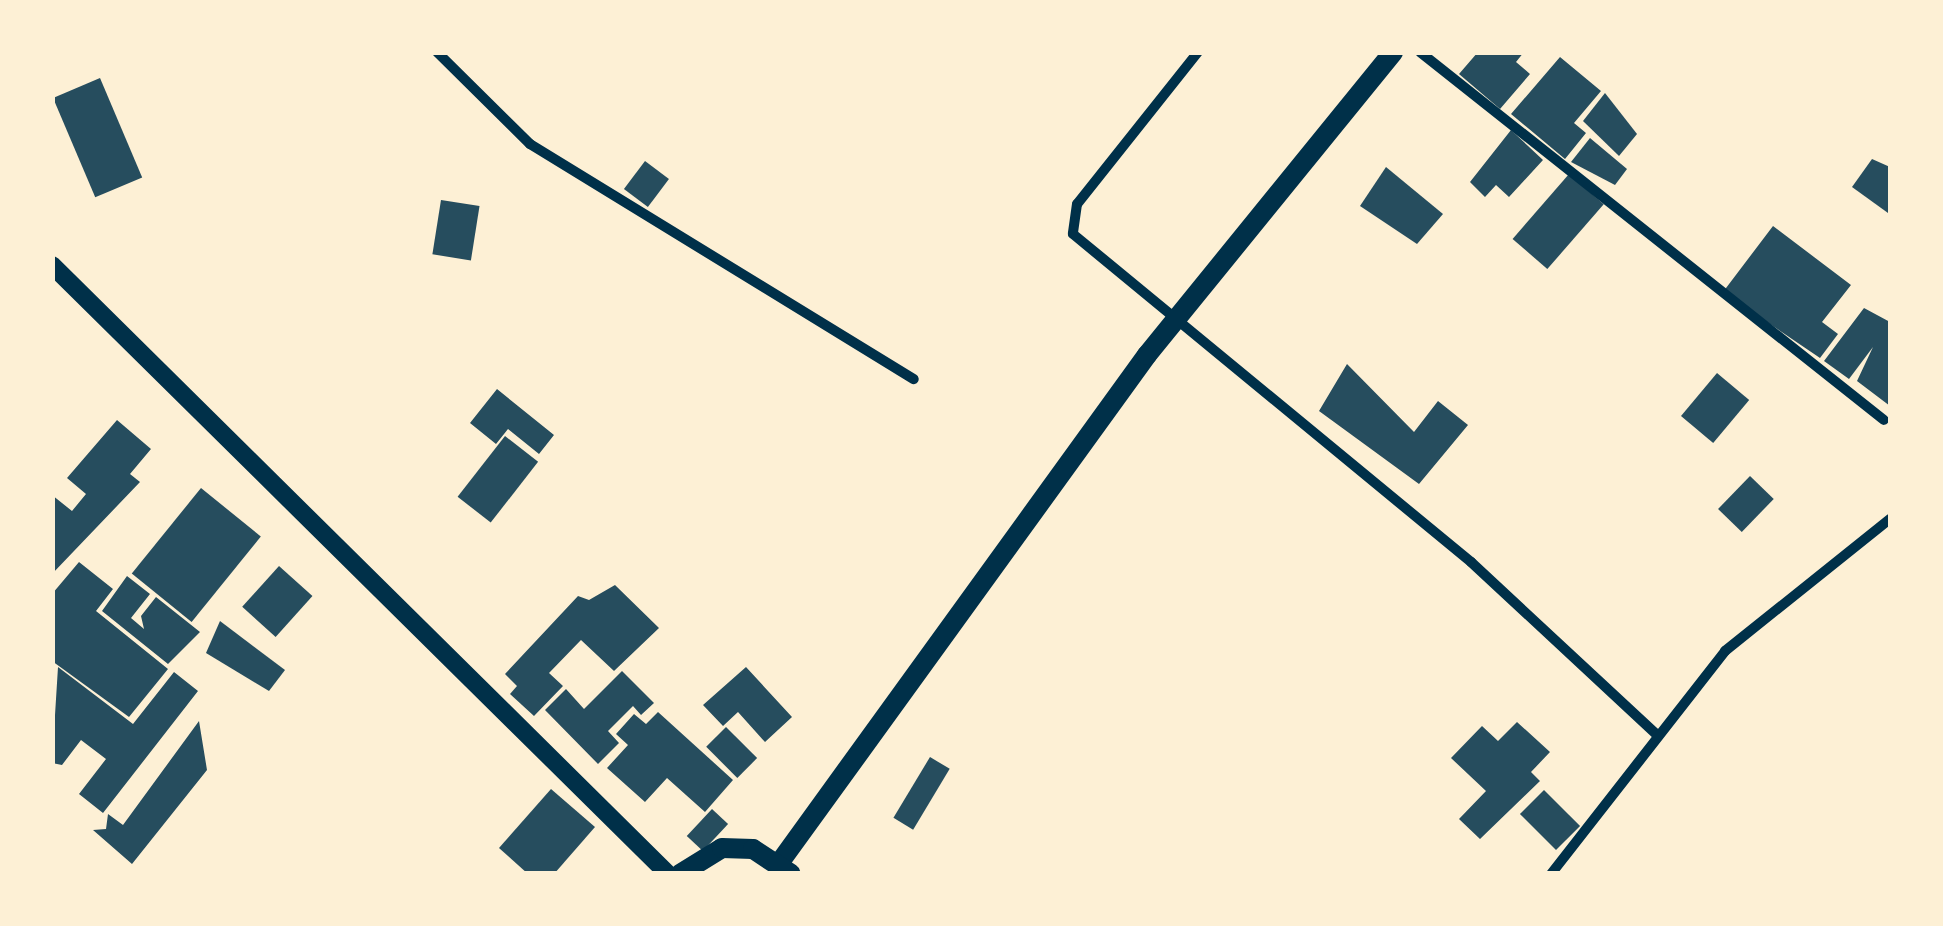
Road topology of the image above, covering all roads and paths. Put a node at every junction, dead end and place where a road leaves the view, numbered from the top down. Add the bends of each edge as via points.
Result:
1 (437, 52) edge
2 (1198, 52) edge
3 (1393, 52) edge
4 (1420, 52) edge
5 (52, 264) edge
6 (1172, 324) junction
7 (914, 379) dead end
8 (1884, 420) dead end
9 (1890, 519) edge
10 (1656, 734) junction
11 (785, 868) edge
12 (668, 874) edge
13 (680, 874) edge
14 (1551, 874) edge

1 - 7 street via 530,144
2 - 6 street via 1077,204 1072,234
3 - 6 main road
4 - 8 street
5 - 12 street
6 - 10 street via 1470,562
6 - 11 main road
9 - 10 street via 1726,651
10 - 14 street
11 - 13 main road via 722,848

